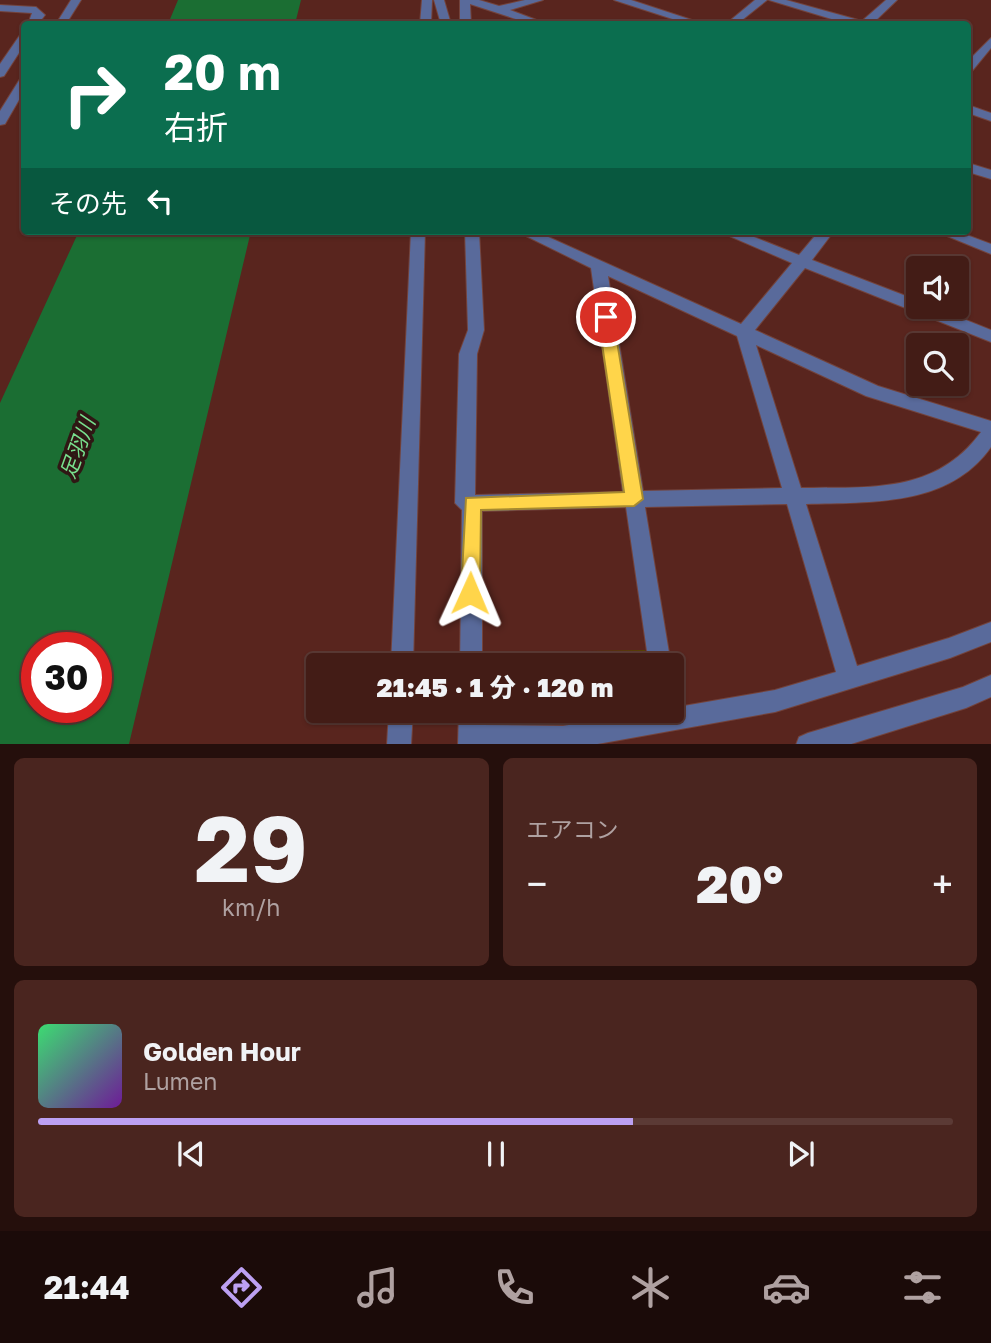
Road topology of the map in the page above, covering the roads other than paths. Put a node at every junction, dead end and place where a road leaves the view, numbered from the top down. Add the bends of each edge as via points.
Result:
1 (76, 0) edge
2 (427, 0) edge
3 (439, 0) edge
4 (538, 0) edge
5 (619, 0) edge
6 (762, 0) edge
7 (774, 0) edge
8 (892, 0) edge
9 (470, 1) edge
10 (0, 8) edge
11 (498, 10) junction
12 (35, 21) edge
13 (63, 21) edge
14 (426, 21) edge
15 (445, 21) edge
16 (466, 21) edge
17 (532, 21) edge
18 (688, 21) edge
19 (735, 21) edge
20 (848, 21) edge
21 (869, 21) edge
22 (991, 41) edge
23 (21, 42) edge
24 (971, 60) edge
25 (971, 61) edge
26 (991, 63) edge
27 (0, 73) edge
28 (21, 87) edge
29 (971, 110) edge
30 (991, 117) edge
31 (0, 121) edge
32 (971, 168) edge
33 (991, 175) edge
34 (418, 235) edge
35 (472, 235) edge
36 (532, 235) edge
37 (735, 235) edge
38 (824, 235) edge
39 (953, 235) edge
40 (991, 249) edge
41 (800, 262) junction
42 (598, 265) junction
43 (744, 332) junction
44 (991, 336) edge
45 (991, 428) edge
46 (991, 433) edge
47 (794, 496) junction
48 (634, 499) junction
49 (472, 503) junction
50 (991, 632) edge
51 (402, 653) edge
52 (471, 653) edge
53 (658, 653) edge
54 (850, 679) junction
55 (991, 686) edge
56 (684, 714) edge
57 (401, 723) edge
58 (635, 723) edge
59 (471, 740) edge
60 (400, 744) edge
61 (808, 744) edge

1 - 13 street
2 - 14 street
3 - 15 street
4 - 11 street
5 - 18 street
6 - 19 street
7 - 20 street
8 - 21 street
9 - 11 street
9 - 16 street
10 - 12 street via 36,10
11 - 17 street
22 - 24 street
23 - 27 street
25 - 26 street
28 - 31 street
29 - 30 street
32 - 33 street
34 - 51 street
35 - 49 street via 476,330 468,354 465,503
36 - 42 street
37 - 41 street
38 - 41 street
39 - 40 street
41 - 43 street
41 - 44 street
42 - 43 street
42 - 48 street
43 - 45 street via 907,404
43 - 47 street
46 - 47 street via 974,457 953,474 928,485 885,494
47 - 48 street
47 - 54 street
48 - 49 street
48 - 53 street
49 - 52 street
50 - 54 street
54 - 56 street via 775,701
55 - 61 street
57 - 60 street
58 - 59 street via 563,738

